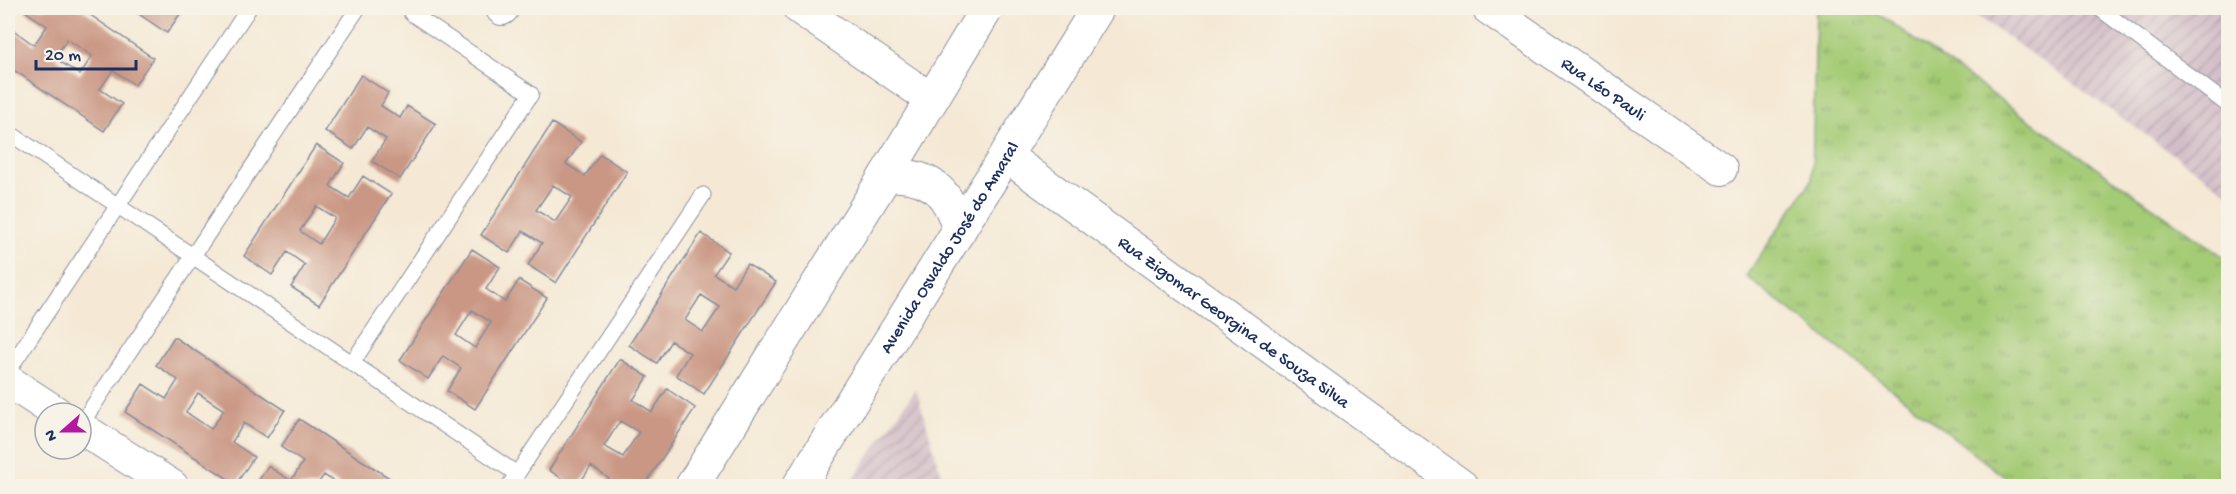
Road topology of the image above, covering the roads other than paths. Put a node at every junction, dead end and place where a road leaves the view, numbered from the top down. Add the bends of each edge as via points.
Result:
1 (249, 8) edge
2 (358, 8) edge
3 (799, 8) edge
4 (987, 8) edge
5 (1098, 8) edge
6 (1488, 8) edge
7 (2099, 8) edge
8 (411, 13) dead end
9 (931, 99) junction
10 (2229, 105) edge
11 (8, 132) edge
12 (1006, 156) junction
13 (1721, 169) dead end
14 (886, 175) junction
15 (703, 195) dead end
16 (117, 206) junction
17 (959, 231) junction
18 (193, 257) junction
19 (352, 363) junction
20 (8, 371) edge
21 (8, 381) edge
22 (39, 401) edge
23 (93, 408) edge
24 (93, 434) edge
25 (513, 480) edge
26 (172, 486) edge
27 (692, 486) edge
28 (799, 486) edge
29 (1462, 486) edge

1 - 16 lane
2 - 18 lane
3 - 9 street
4 - 9 main road
5 - 12 main road, Avenida Osvaldo José do Amaral
6 - 13 street, Rua Léo Pauli
7 - 10 lane
8 - 19 lane via 531,94
9 - 14 main road
11 - 16 lane
12 - 17 main road, Avenida Osvaldo José do Amaral
12 - 29 street, Rua Zigomar Georgina de Souza Silva
14 - 17 main road via 907,174 942,193 954,210
14 - 27 main road
15 - 25 lane
16 - 18 lane
16 - 20 lane
17 - 28 main road, Avenida Osvaldo José do Amaral
18 - 19 lane
18 - 23 lane
19 - 25 lane
21 - 22 street
24 - 26 street

